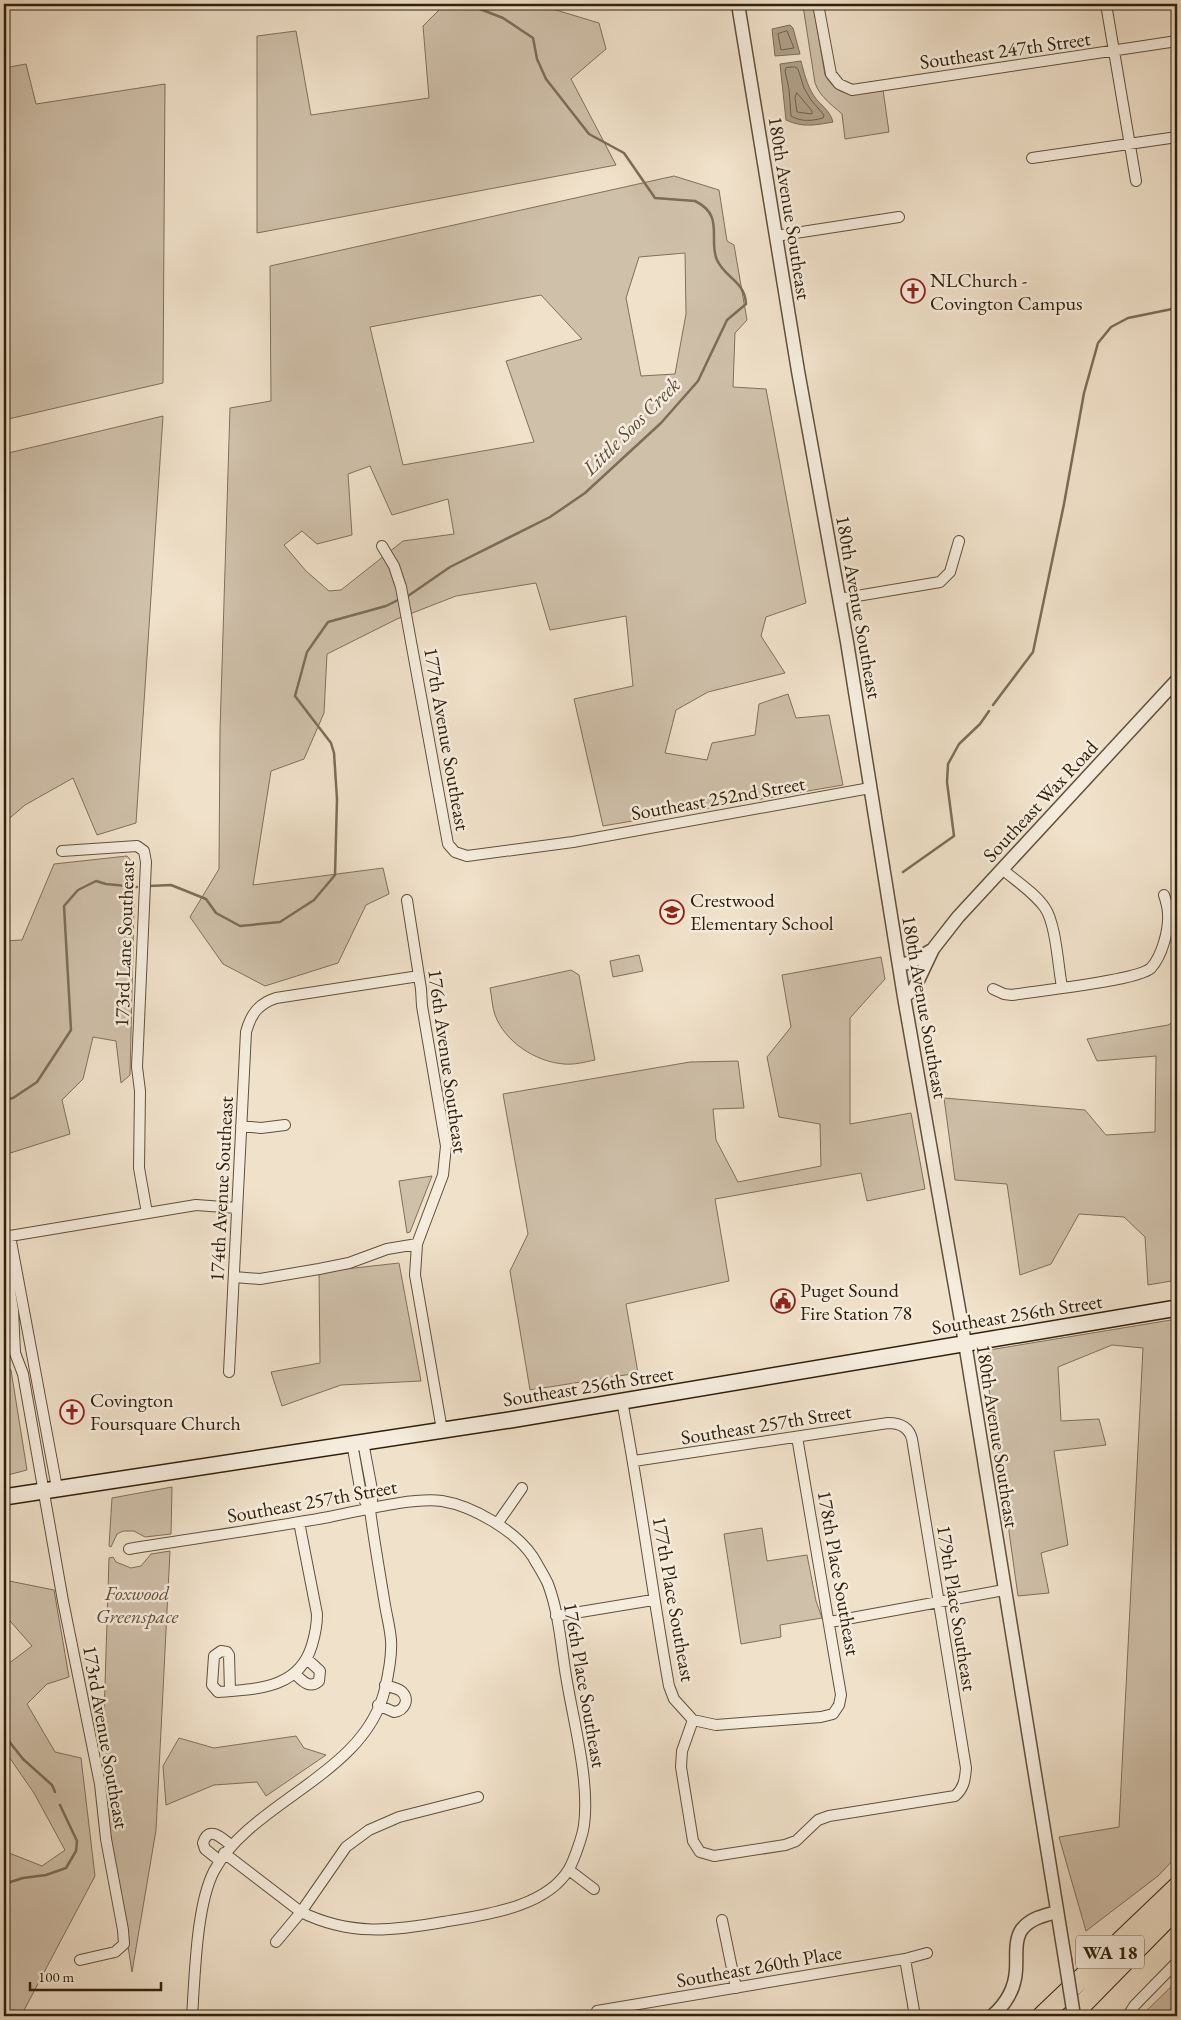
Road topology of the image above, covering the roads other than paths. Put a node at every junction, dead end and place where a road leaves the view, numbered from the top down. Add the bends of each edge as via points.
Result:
1 (740, 4) edge
2 (818, 4) edge
3 (1106, 4) edge
4 (1177, 42) edge
5 (1114, 51) junction
6 (1177, 136) edge
7 (1130, 144) junction
8 (1032, 158) dead end
9 (1136, 181) dead end
10 (899, 216) dead end
11 (776, 236) junction
12 (959, 541) dead end
13 (382, 546) dead end
14 (839, 599) junction
15 (1177, 680) edge
16 (870, 788) junction
17 (573, 842) joint
18 (62, 851) dead end
19 (1002, 869) junction
20 (1164, 895) dead end
21 (407, 900) dead end
22 (933, 950) junction
23 (899, 964) junction
24 (419, 976) junction
25 (1062, 987) junction
26 (993, 989) dead end
27 (904, 997) junction
28 (285, 1125) dead end
29 (241, 1126) junction
30 (237, 1208) junction
31 (147, 1213) junction
32 (417, 1244) junction
33 (4, 1253) edge
34 (234, 1277) junction
35 (1177, 1308) edge
36 (965, 1343) junction
37 (229, 1372) dead end
38 (622, 1401) junction
39 (904, 1426) joint
40 (442, 1430) junction
41 (797, 1437) junction
42 (358, 1443) junction
43 (634, 1461) junction
44 (522, 1488) dead end
45 (50, 1490) junction
46 (4, 1497) edge
47 (370, 1510) junction
48 (299, 1522) junction
49 (497, 1524) junction
50 (129, 1549) dead end
51 (1004, 1590) junction
52 (654, 1600) junction
53 (938, 1602) junction
54 (556, 1616) junction
55 (830, 1622) junction
56 (307, 1659) junction
57 (294, 1673) junction
58 (385, 1686) junction
59 (230, 1691) dead end
60 (378, 1705) junction
61 (693, 1720) junction
62 (478, 1797) dead end
63 (225, 1854) junction
64 (569, 1870) junction
65 (1177, 1887) edge
66 (594, 1889) dead end
67 (1177, 1908) edge
68 (301, 1912) junction
69 (1057, 1912) junction
70 (722, 1920) dead end
71 (276, 1942) dead end
72 (926, 1953) dead end
73 (905, 1959) junction
74 (80, 1960) dead end
75 (1177, 1962) edge
76 (736, 1988) junction
77 (597, 2012) dead end
78 (192, 2016) edge
79 (915, 2016) edge
80 (992, 2016) edge
81 (1042, 2016) edge
82 (1073, 2016) edge
83 (1128, 2016) edge

1 - 11 street, 180th Avenue Southeast
2 - 5 street, Southeast 247th Street via 831,74 839,84 852,90
3 - 5 street
4 - 5 street, Southeast 247th Street
5 - 7 street
6 - 7 street
7 - 8 street
7 - 9 street
10 - 11 street
11 - 14 street, 180th Avenue Southeast
12 - 14 street via 950,572 942,580
13 - 17 street, 177th Avenue Southeast via 394,566 401,588 448,844 455,852 467,856
14 - 16 street, 180th Avenue Southeast
15 - 19 street, Southeast Wax Road
16 - 17 street, Southeast 252nd Street
16 - 23 street, 180th Avenue Southeast
18 - 31 street, 173rd Lane Southeast via 137,846 144,851 137,1067 140,1091 139,1168
19 - 22 street, Southeast Wax Road
19 - 25 street via 1046,909
20 - 25 street via 1168,914 1164,940 1150,968 1136,976
21 - 24 street, 176th Avenue Southeast
22 - 23 street, Southeast Wax Road via 921,959
22 - 27 street, Southeast Wax Road via 914,988
23 - 27 street, 180th Avenue Southeast
24 - 29 street, 174th Avenue Southeast via 265,1002 250,1018 246,1032
24 - 32 street, 176th Avenue Southeast via 446,1146 443,1175
25 - 26 street via 1012,995
27 - 36 street, 180th Avenue Southeast
28 - 29 street
29 - 30 street, 174th Avenue Southeast
30 - 31 street via 196,1205
30 - 34 street, 174th Avenue Southeast
31 - 45 street via 10,1236
32 - 34 street via 387,1249 349,1263 319,1269 260,1279
32 - 40 street, 176th Avenue Southeast via 415,1274
33 - 45 street, 173rd Avenue Southeast via 13,1310 15,1353 23,1374
34 - 37 street, 174th Avenue Southeast
35 - 36 main road, Southeast 256th Street
36 - 38 main road, Southeast 256th Street
36 - 51 street, 180th Avenue Southeast
38 - 40 main road, Southeast 256th Street
38 - 43 street, 177th Place Southeast
39 - 41 street, Southeast 257th Street via 888,1423
39 - 53 street, 179th Place Southeast via 912,1439
40 - 42 main road, Southeast 256th Street
41 - 43 street, Southeast 257th Street
41 - 55 street, 178th Place Southeast
42 - 45 main road, Southeast 256th Street
42 - 47 street via 373,1495
43 - 52 street, 177th Place Southeast
44 - 49 street
45 - 46 main road, Southeast 256th Street
45 - 74 street, 173rd Avenue Southeast via 63,1601 100,1784 110,1862 124,1930 124,1944 115,1952
47 - 48 street, Southeast 257th Street
47 - 49 street, Southeast 257th Street via 417,1501 442,1501
47 - 58 street via 391,1641
48 - 50 street, Southeast 257th Street
48 - 56 street via 317,1614
49 - 54 street, 176th Place Southeast via 532,1556 548,1585
51 - 53 street
51 - 69 street, 180th Avenue Southeast
52 - 54 street
52 - 61 street, 177th Place Southeast via 669,1686 678,1704
53 - 55 street
53 - 61 street, 179th Place Southeast via 966,1768 963,1787 955,1796 829,1816 818,1820 796,1841 785,1845 714,1856 700,1852 693,1841 681,1767 682,1751
54 - 64 street, 176th Place Southeast via 585,1788 584,1827
55 - 61 street, 178th Place Southeast via 842,1695 833,1714 716,1725
56 - 57 street
56 - 57 street via 320,1671 319,1681 314,1685 308,1684
57 - 59 street via 274,1685
58 - 60 street
58 - 60 street via 403,1693 406,1704 398,1712
60 - 63 street via 357,1741 328,1769 254,1825
62 - 68 street via 399,1817 369,1830 346,1847
63 - 68 street
63 - 78 street via 213,1873 205,1897
64 - 66 street
64 - 68 street via 540,1896 520,1905 497,1913 414,1927 386,1931 355,1929
65 - 81 highway, WA 18
67 - 82 highway, WA 18
68 - 71 street
69 - 80 street via 1035,1919 1022,1929 1017,1944 1013,1988 1004,2005
69 - 82 street, 180th Avenue Southeast, bridge
70 - 76 street
72 - 73 street, Southeast 260th Place
73 - 76 street, Southeast 260th Place
73 - 79 street
75 - 83 street
76 - 77 street, Southeast 260th Place

